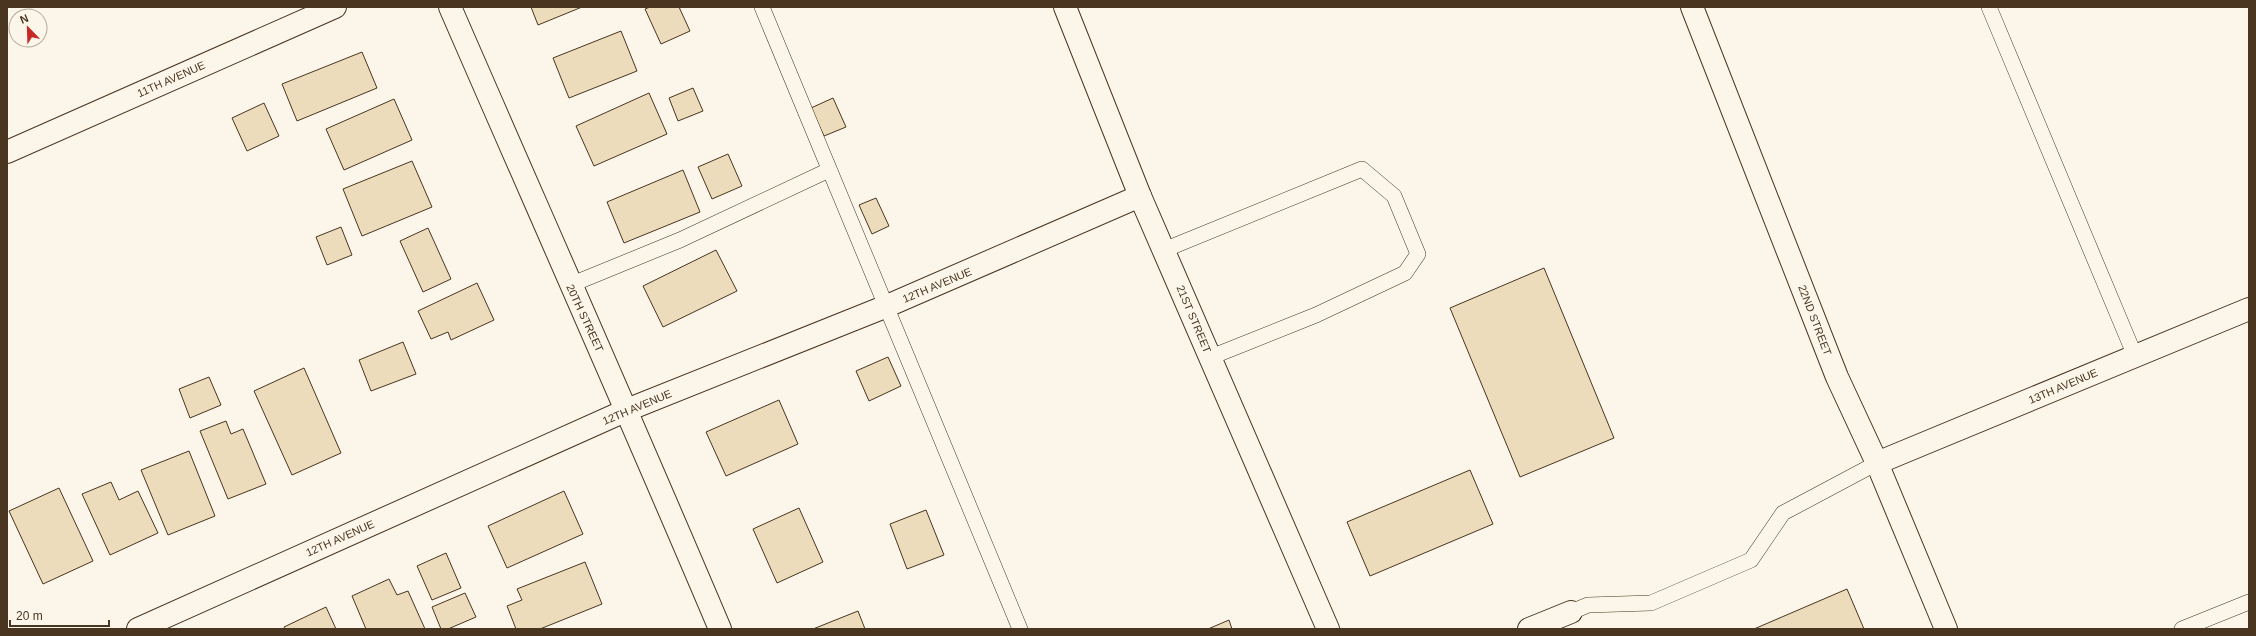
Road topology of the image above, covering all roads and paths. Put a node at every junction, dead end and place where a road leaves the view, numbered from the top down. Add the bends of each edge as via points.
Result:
1 (335, 7) edge
2 (450, 7) edge
3 (762, 7) edge
4 (1065, 7) edge
5 (1692, 7) edge
6 (1989, 7) edge
7 (7, 152) edge
8 (829, 170) junction
9 (1140, 196) junction
10 (1164, 250) junction
11 (570, 286) junction
12 (887, 306) junction
13 (2249, 309) edge
14 (2135, 356) junction
15 (1210, 357) junction
16 (628, 410) junction
17 (1877, 463) junction
18 (2249, 602) edge
19 (1571, 612) joint
20 (2188, 628) edge
21 (138, 629) edge
22 (720, 629) edge
23 (1020, 629) edge
24 (1328, 629) edge
25 (1529, 629) edge
26 (1946, 629) edge

1 - 7 street, 11TH AVENUE
2 - 11 street, 20TH STREET
3 - 8 lane
4 - 9 street, 21ST STREET
5 - 17 street, 22ND STREET via 1837,377
6 - 14 lane
8 - 11 lane via 680,240
8 - 12 lane
9 - 10 street, 21ST STREET
9 - 12 street, 12TH AVENUE
10 - 15 street, 21ST STREET
10 - 15 lane via 1362,169 1394,196 1418,254 1405,273 1316,315
11 - 16 street, 20TH STREET
12 - 16 street, 12TH AVENUE
12 - 23 lane
13 - 14 street, 13TH AVENUE
14 - 17 street, 13TH AVENUE
15 - 24 street, 21ST STREET
16 - 21 street, 12TH AVENUE
16 - 22 street, 20TH STREET
17 - 19 lane via 1783,513 1751,560 1651,603 1588,606
17 - 26 street, 22ND STREET
18 - 20 lane
19 - 25 street

